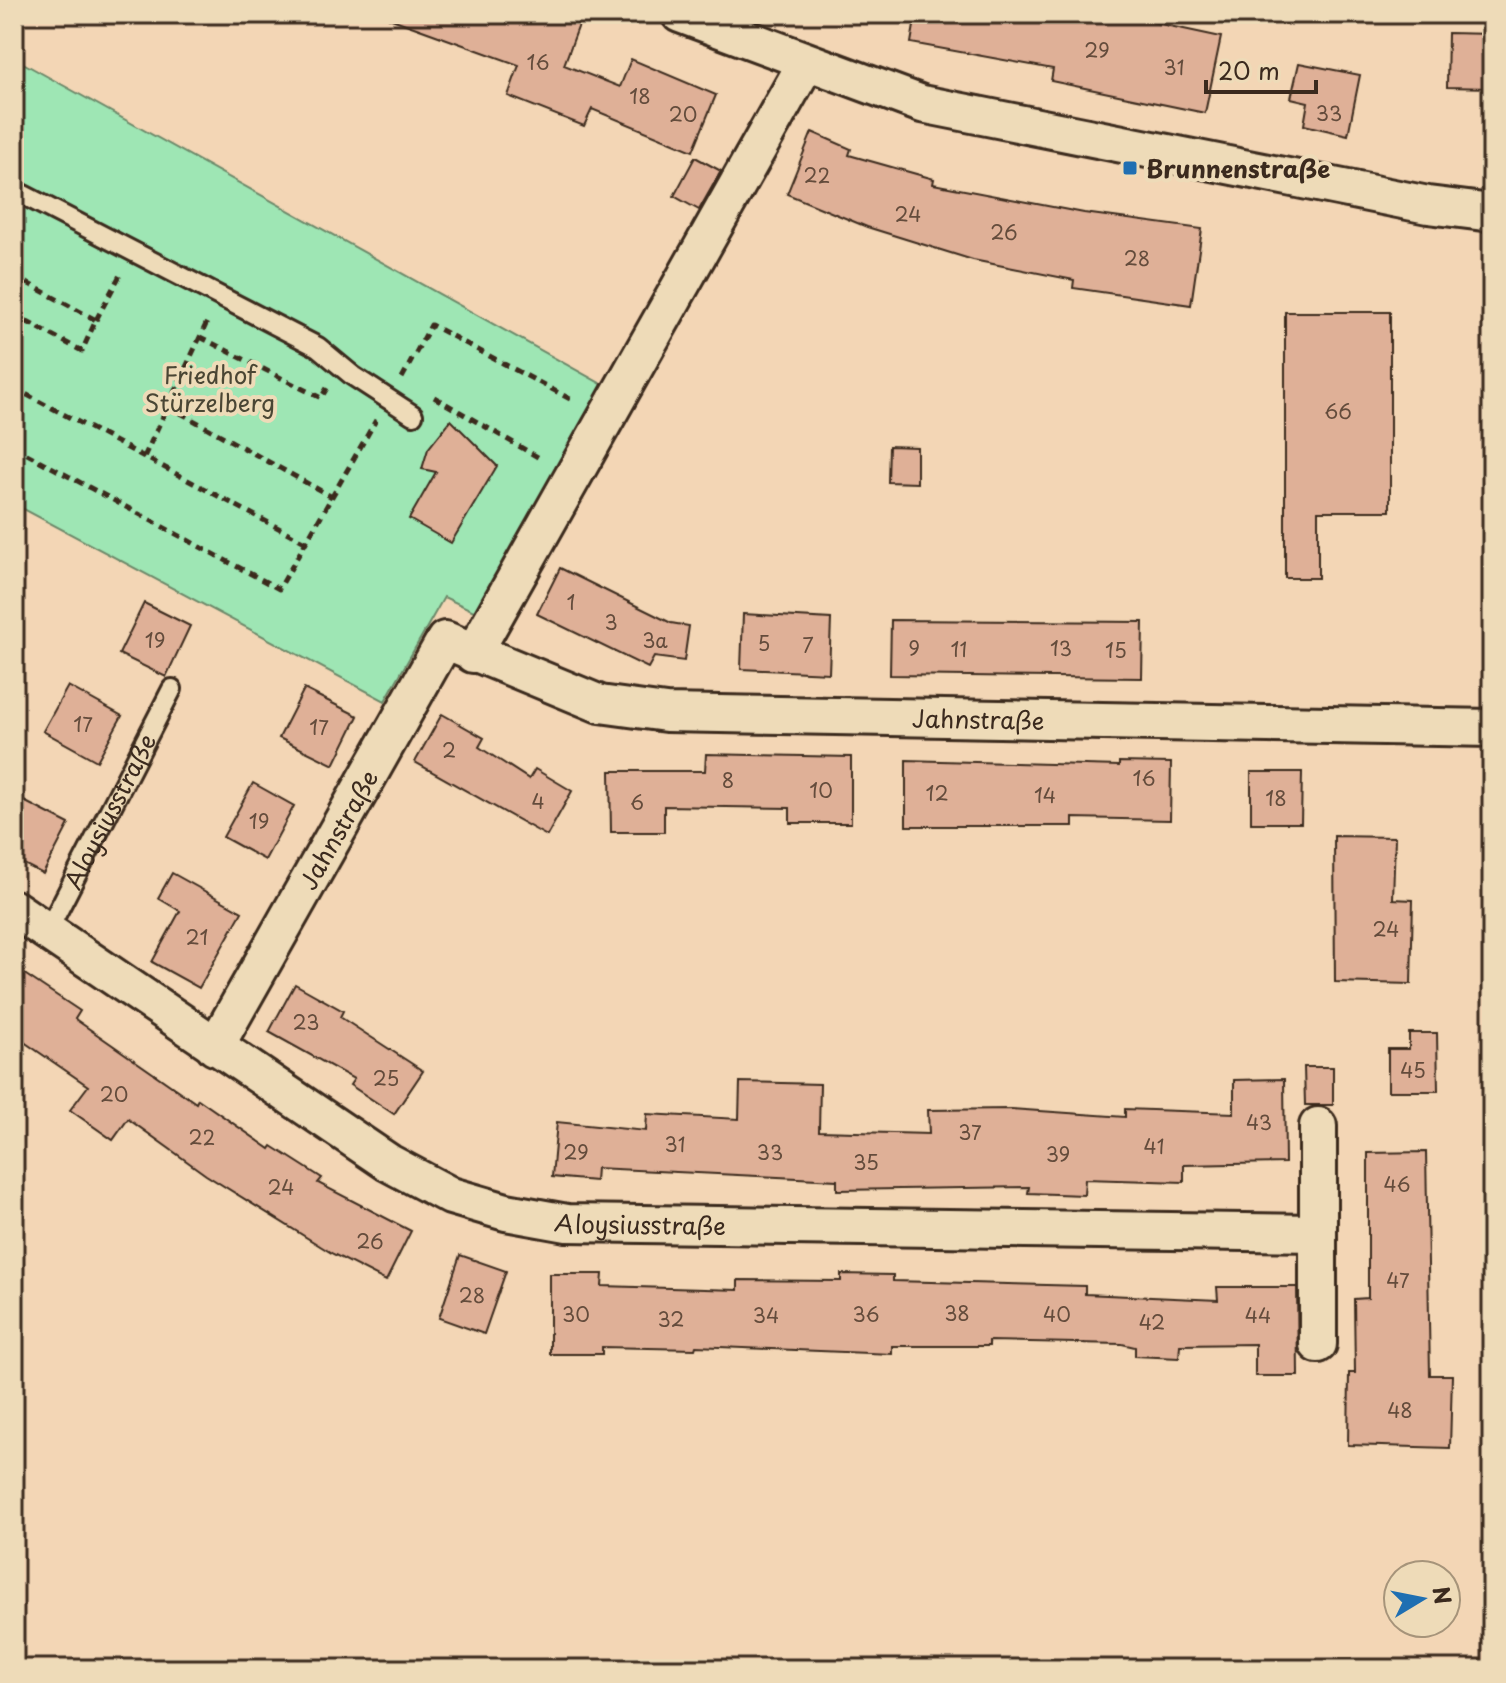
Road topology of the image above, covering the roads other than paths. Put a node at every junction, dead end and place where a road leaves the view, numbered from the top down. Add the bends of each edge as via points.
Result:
1 (680, 14) edge
2 (806, 63) junction
3 (14, 190) edge
4 (1492, 213) edge
5 (413, 415) dead end
6 (473, 654) junction
7 (172, 689) dead end
8 (1492, 728) edge
9 (14, 909) edge
10 (47, 932) junction
11 (215, 1047) junction
12 (1318, 1126) dead end
13 (1318, 1233) junction
14 (1318, 1344) dead end

1 - 2 street
2 - 4 street via 922,104 1428,205
2 - 6 street
3 - 5 lane via 318,347
6 - 8 street, Jahnstraße via 600,704 666,713
6 - 11 street, Jahnstraße via 445,640
7 - 10 lane, Aloysiusstraße
9 - 10 street, Aloysiusstraße
10 - 11 street, Aloysiusstraße
11 - 13 street, Aloysiusstraße via 389,1163 451,1196 567,1223
12 - 13 street
13 - 14 street

